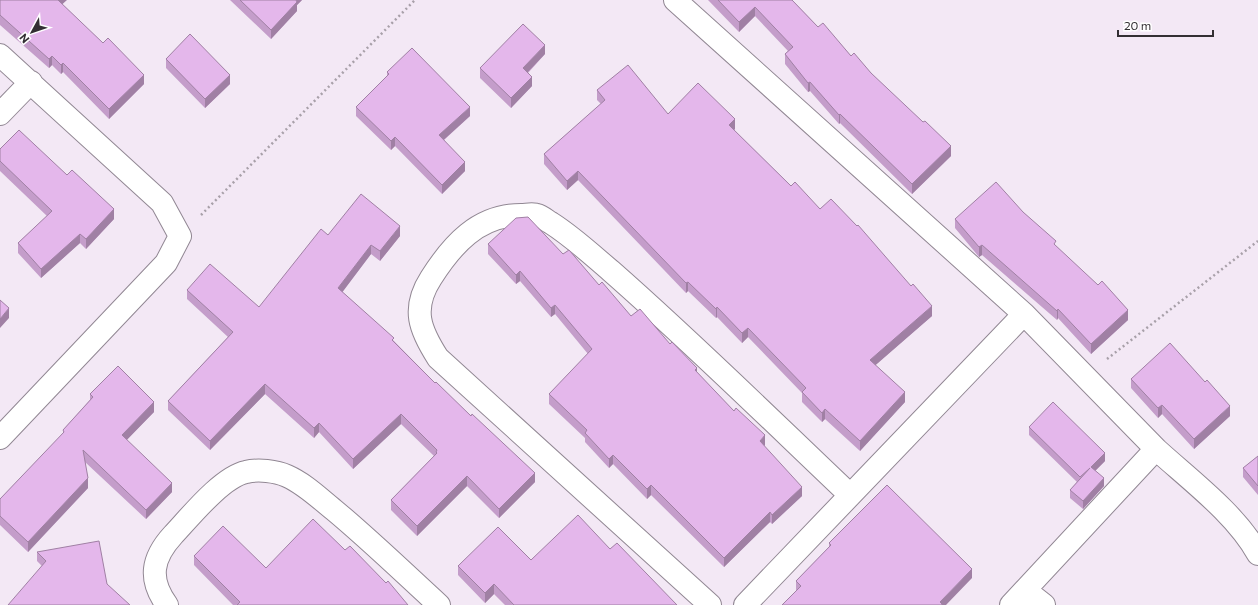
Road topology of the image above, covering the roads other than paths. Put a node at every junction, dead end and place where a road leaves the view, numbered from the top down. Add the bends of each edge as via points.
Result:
1 (675, 0) edge
2 (0, 55) edge
3 (31, 82) junction
4 (0, 114) edge
5 (1024, 314) junction
6 (0, 438) edge
7 (1156, 448) junction
8 (850, 495) junction
9 (1258, 554) edge
10 (1018, 598) edge
11 (167, 605) edge
12 (439, 605) edge
13 (710, 605) edge
14 (745, 605) edge
15 (1044, 605) edge

1 - 5 street
2 - 3 street
3 - 4 street
3 - 6 street via 162,203 180,236 166,263
5 - 7 street
5 - 8 street
7 - 9 street via 1229,516
7 - 10 street
8 - 13 street via 625,284 568,234 537,215 513,215 490,220 469,232 447,253 429,282 420,303 419,318 425,338 438,358
8 - 14 street
10 - 15 street
11 - 12 street via 157,585 154,564 165,544 229,480 246,472 270,471 287,475 305,486 349,522

